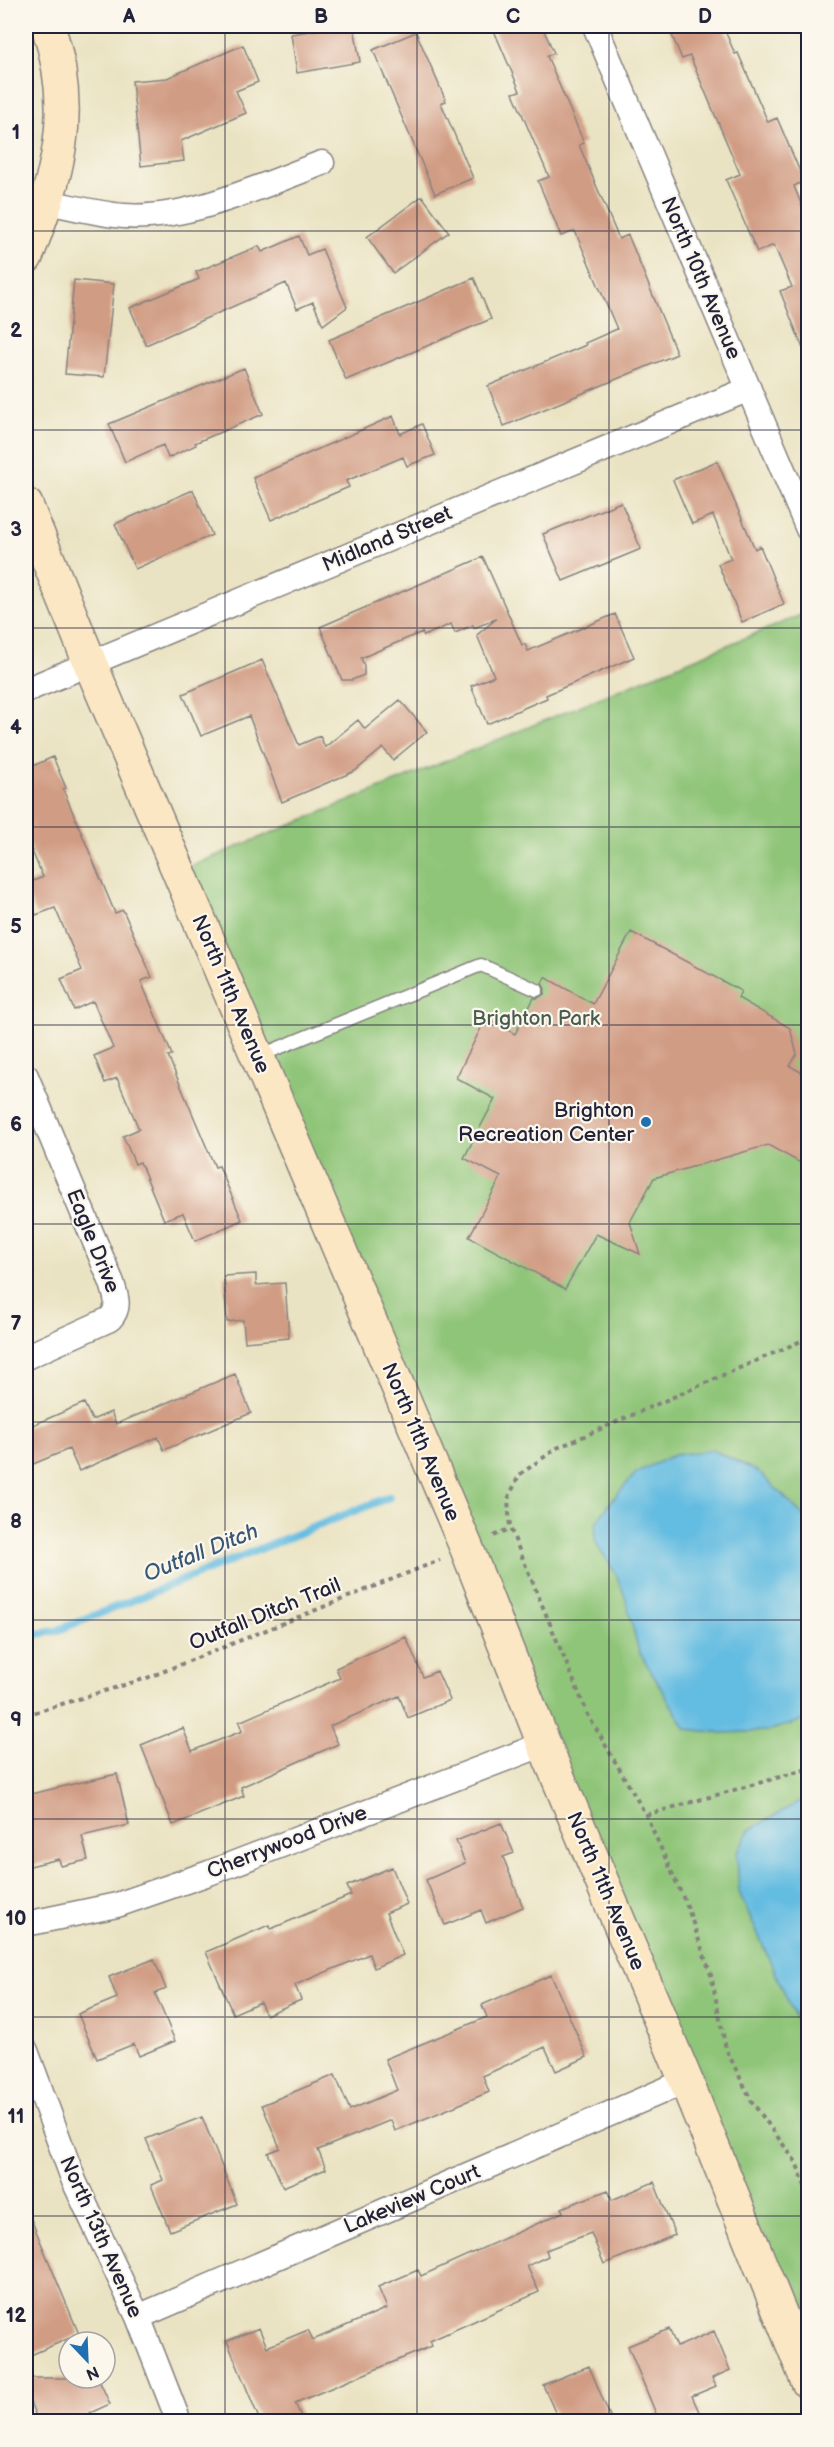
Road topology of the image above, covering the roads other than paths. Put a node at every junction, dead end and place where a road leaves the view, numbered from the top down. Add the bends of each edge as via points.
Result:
1 (48, 26) edge
2 (595, 26) edge
3 (322, 163) dead end
4 (47, 202) junction
5 (26, 257) edge
6 (748, 389) junction
7 (26, 505) edge
8 (808, 529) edge
9 (90, 663) junction
10 (26, 690) edge
11 (537, 990) dead end
12 (258, 1057) junction
13 (26, 1076) edge
14 (26, 1357) edge
15 (543, 1744) junction
16 (26, 1924) edge
17 (26, 2051) edge
18 (686, 2081) junction
19 (138, 2317) junction
20 (808, 2382) edge
21 (179, 2421) edge

1 - 4 street via 62,86 63,117 60,152
2 - 6 street, North 10th Avenue
3 - 4 street via 172,214 125,216
4 - 5 street
6 - 8 street, North 10th Avenue
6 - 9 street, Midland Street
7 - 9 street, North 11th Avenue
9 - 10 street, Midland Street
9 - 12 street, North 11th Avenue
11 - 12 lane via 481,965
12 - 15 street, North 11th Avenue via 467,1549
13 - 14 street, Eagle Drive via 118,1304 110,1319
15 - 16 street, Cherrywood Drive via 209,1873 117,1905
15 - 18 street, North 11th Avenue
17 - 19 street, North 13th Avenue via 74,2181
18 - 19 street, Lakeview Court
18 - 20 street, North 11th Avenue
19 - 21 street, North 13th Avenue

